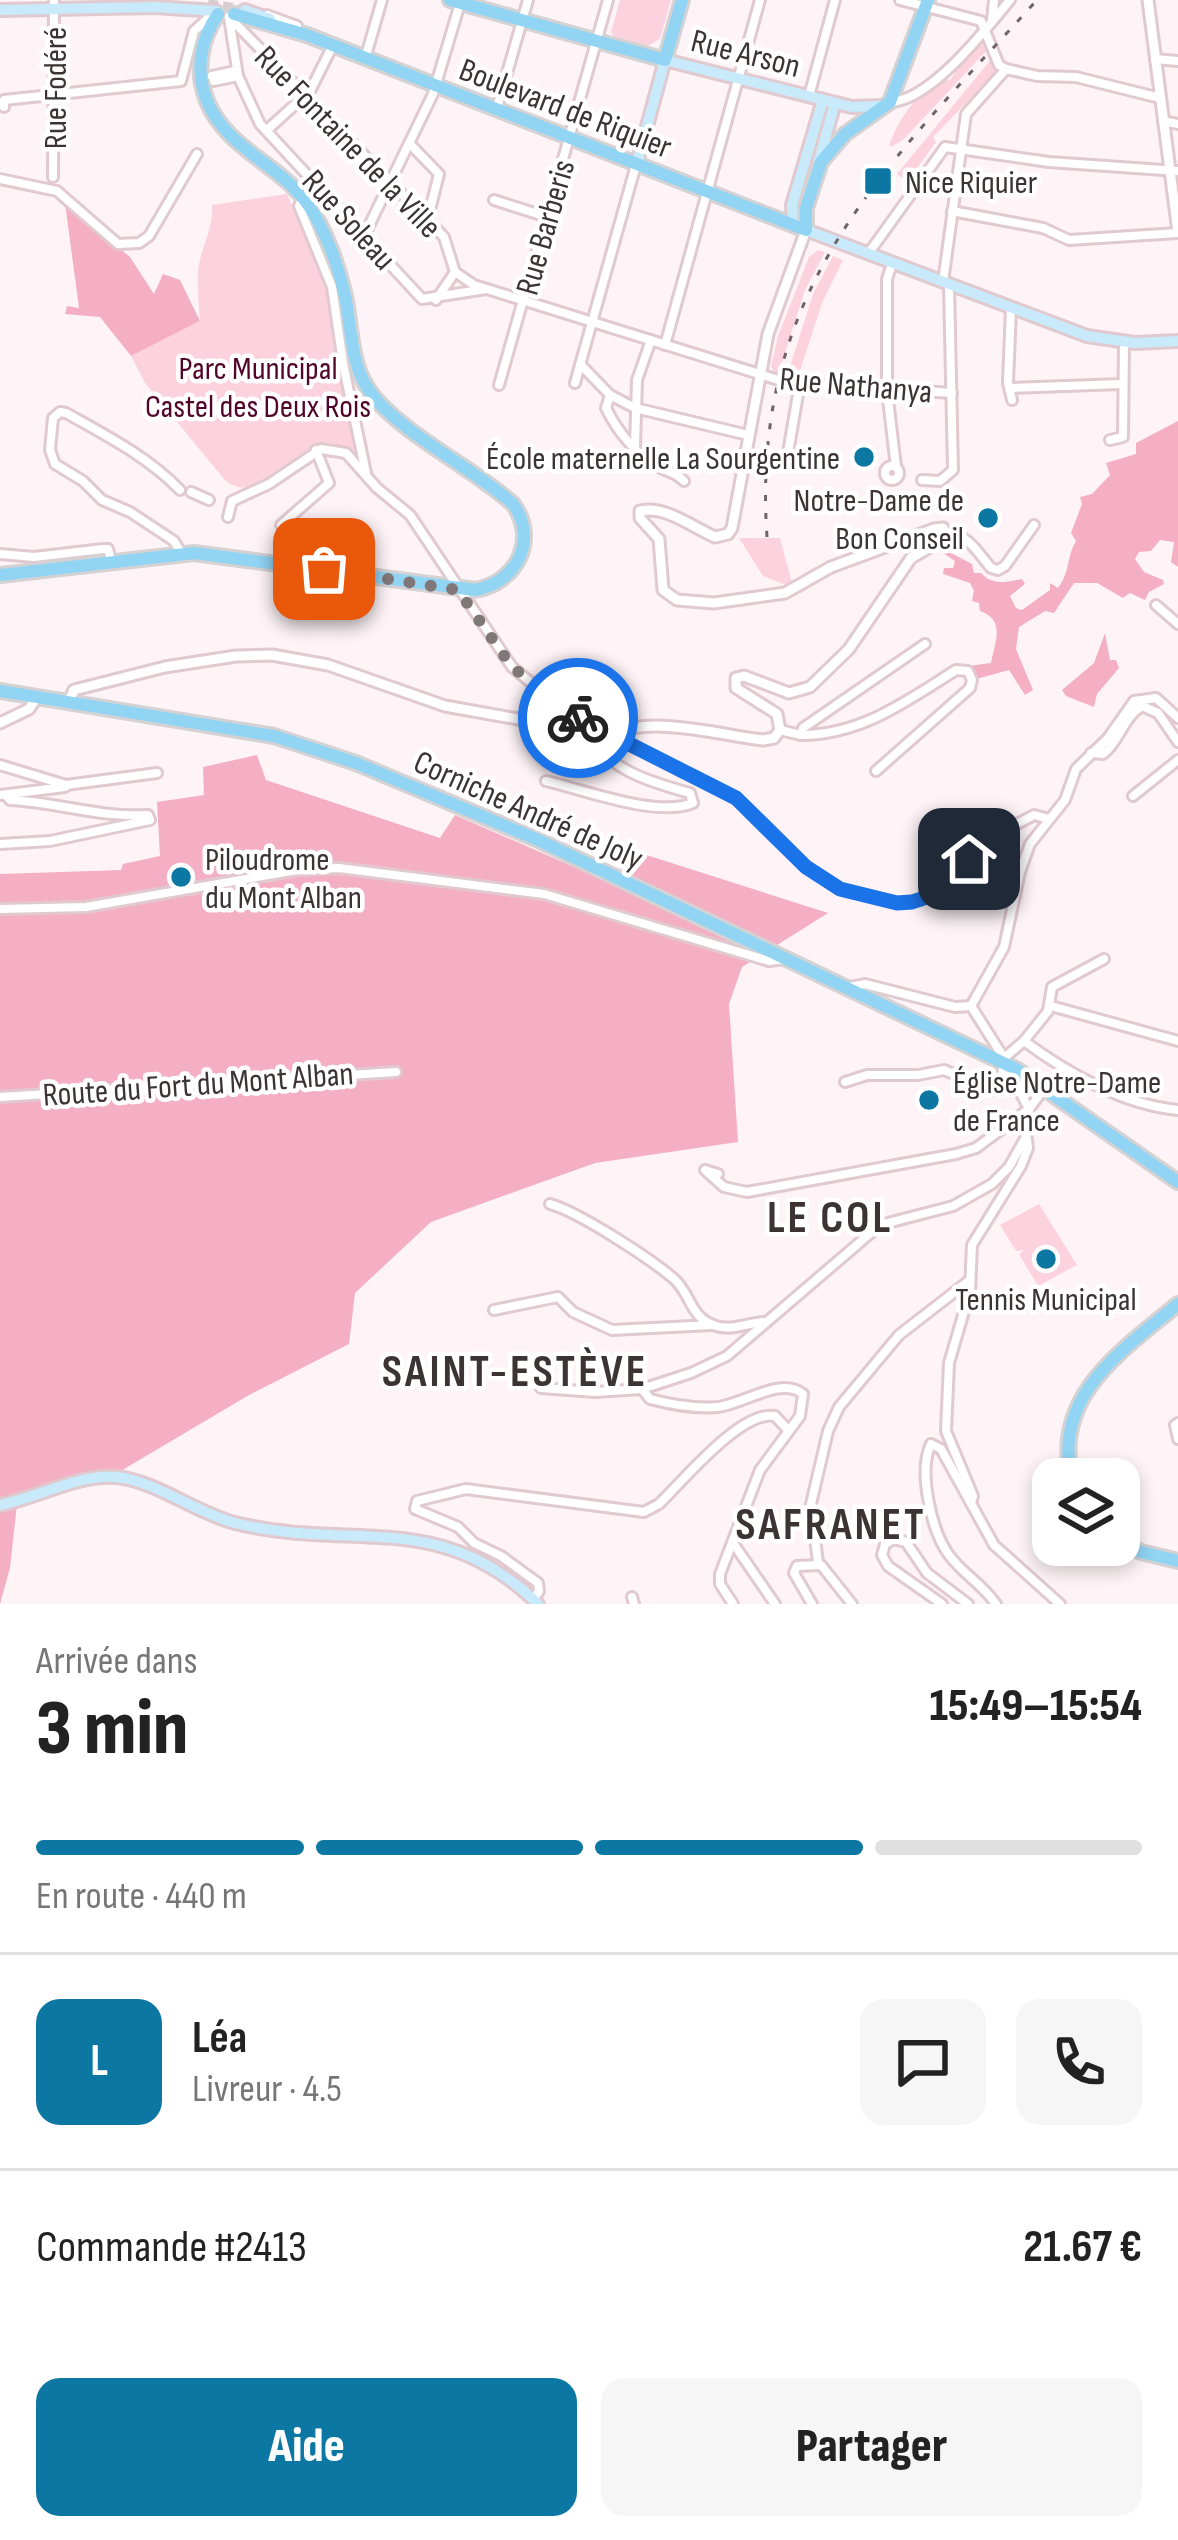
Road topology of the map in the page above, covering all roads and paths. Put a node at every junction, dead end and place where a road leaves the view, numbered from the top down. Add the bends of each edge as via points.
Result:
1 (382, 0) edge
2 (528, 0) edge
3 (608, 0) edge
4 (682, 0) edge
5 (760, 0) edge
6 (835, 0) edge
7 (900, 0) edge
8 (994, 0) edge
9 (1148, 0) edge
10 (457, 1) edge
11 (926, 3) edge
12 (1007, 3) edge
13 (132, 4) edge
14 (51, 5) edge
15 (0, 6) edge
16 (155, 7) junction
17 (227, 8) edge
18 (187, 9) junction
19 (522, 21) junction
20 (988, 25) junction
21 (202, 30) junction
22 (596, 43) junction
23 (332, 46) junction
24 (365, 59) junction
25 (1155, 59) junction
26 (665, 60) junction
27 (1178, 61) edge
28 (1006, 69) junction
29 (237, 74) junction
30 (213, 78) dead end
31 (739, 79) junction
32 (436, 86) junction
33 (54, 95) junction
34 (809, 96) junction
35 (305, 97) junction
36 (1160, 98) junction
37 (829, 102) junction
38 (890, 102) junction
39 (4, 106) dead end
40 (497, 110) junction
41 (1163, 121) junction
42 (1178, 124) edge
43 (267, 130) junction
44 (569, 137) junction
45 (409, 142) junction
46 (961, 149) junction
47 (197, 154) dead end
48 (806, 157) junction
49 (820, 162) junction
50 (637, 163) junction
51 (1174, 170) edge
52 (53, 177) dead end
53 (0, 179) edge
54 (391, 181) junction
55 (707, 190) junction
56 (303, 198) junction
57 (494, 200) dead end
58 (952, 211) junction
59 (547, 218) junction
60 (428, 219) junction
61 (799, 226) junction
62 (1178, 232) edge
63 (364, 236) junction
64 (868, 254) junction
65 (892, 264) junction
66 (455, 272) junction
67 (946, 284) junction
68 (487, 289) junction
69 (436, 300) junction
70 (523, 300) junction
71 (1011, 308) junction
72 (592, 321) junction
73 (651, 340) junction
74 (1178, 341) edge
75 (1124, 342) junction
76 (665, 344) junction
77 (580, 364) junction
78 (760, 375) junction
79 (575, 383) dead end
80 (800, 383) junction
81 (1122, 384) junction
82 (499, 385) dead end
83 (1011, 388) junction
84 (887, 391) junction
85 (952, 392) junction
86 (610, 394) junction
87 (1012, 400) dead end
88 (638, 410) junction
89 (748, 435) junction
90 (1110, 440) dead end
91 (635, 446) junction
92 (316, 451) junction
93 (786, 464) dead end
94 (896, 467) dead end
95 (366, 473) junction
96 (922, 480) dead end
97 (684, 482) dead end
98 (281, 525) dead end
99 (1034, 525) dead end
100 (947, 533) junction
101 (181, 553) junction
102 (0, 554) edge
103 (111, 560) junction
104 (325, 570) junction
105 (0, 575) edge
106 (458, 590) junction
107 (478, 590) junction
108 (1156, 605) dead end
109 (342, 607) dead end
110 (471, 608) junction
111 (1178, 624) edge
112 (925, 644) dead end
113 (5, 692) edge
114 (37, 697) junction
115 (68, 703) junction
116 (14, 716) junction
117 (1178, 718) edge
118 (0, 723) edge
119 (599, 729) junction
120 (780, 730) junction
121 (614, 733) junction
122 (801, 735) junction
123 (1178, 742) edge
124 (1106, 746) junction
125 (1178, 760) edge
126 (0, 765) edge
127 (877, 771) dead end
128 (157, 773) dead end
129 (546, 781) dead end
130 (66, 785) junction
131 (3, 795) edge
132 (1132, 796) dead end
133 (1049, 819) junction
134 (0, 844) edge
135 (0, 909) edge
136 (786, 958) junction
137 (1104, 959) dead end
138 (869, 992) junction
139 (970, 1006) junction
140 (1051, 1006) junction
141 (1024, 1041) junction
142 (1178, 1041) edge
143 (1004, 1062) junction
144 (396, 1072) dead end
145 (845, 1082) dead end
146 (1044, 1088) junction
147 (0, 1097) edge
148 (1029, 1109) junction
149 (1178, 1110) edge
150 (1027, 1137) junction
151 (718, 1174) dead end
152 (1178, 1182) edge
153 (550, 1204) dead end
154 (970, 1280) junction
155 (1178, 1304) edge
156 (494, 1310) dead end
157 (765, 1323) junction
158 (714, 1325) junction
159 (541, 1388) dead end
160 (642, 1389) junction
161 (1178, 1423) edge
162 (788, 1430) junction
163 (1178, 1439) edge
164 (1070, 1458) edge
165 (971, 1503) junction
166 (0, 1505) edge
167 (733, 1544) junction
168 (1140, 1552) edge
169 (1178, 1561) edge
170 (818, 1563) junction
171 (536, 1602) edge
172 (733, 1604) edge
173 (775, 1604) edge
174 (812, 1604) edge
175 (852, 1604) edge
176 (942, 1604) edge
177 (968, 1604) edge
178 (995, 1604) edge
179 (1060, 1604) edge

1 - 24 street
2 - 19 street
3 - 22 street, Rue Barberis
4 - 26 main road
5 - 31 street
6 - 34 street
7 - 11 street
8 - 12 street
8 - 20 street
9 - 25 street
10 - 19 main road, Rue Arson
10 - 32 street
11 - 20 street
11 - 38 main road
12 - 20 street
13 - 14 main road
13 - 16 main road
14 - 15 main road
14 - 15 street
14 - 33 street, Rue Fodéré
16 - 17 main road
16 - 18 main road
17 - 18 main road
17 - 21 main road
17 - 23 main road, Boulevard de Riquier
17 - 29 street
17 - 35 street, Rue Fontaine de la Ville
18 - 21 street
19 - 22 main road, Rue Arson
19 - 40 street
20 - 28 street
20 - 38 street via 921,92
21 - 33 street via 188,47 181,82
21 - 56 main road via 201,76 215,118
22 - 26 main road, Rue Arson
22 - 44 street, Rue Barberis
23 - 24 main road, Boulevard de Riquier
23 - 35 street
24 - 32 main road, Boulevard de Riquier
25 - 27 street
25 - 36 street
26 - 31 main road, Rue Arson
26 - 50 main road
28 - 36 street
28 - 46 street via 969,107
29 - 30 street
29 - 43 street, Rue Soleau
31 - 34 main road, Rue Arson
31 - 55 street
32 - 40 main road, Boulevard de Riquier
32 - 45 street
33 - 39 street
33 - 52 street, Rue Fodéré
34 - 37 main road, Rue Arson
35 - 43 street
35 - 54 street, Rue Fontaine de la Ville
36 - 41 street
37 - 38 main road, Rue Arson via 866,109
37 - 48 main road
37 - 49 main road
38 - 49 main road
40 - 44 main road, Boulevard de Riquier
41 - 42 street
41 - 51 street
43 - 63 street, Rue Soleau
44 - 50 main road, Boulevard de Riquier
44 - 59 street, Rue Barberis
45 - 54 street
45 - 60 street via 439,174
46 - 51 street
46 - 58 street
46 - 64 street via 939,149
47 - 53 street via 149,236 128,245 57,191
48 - 49 main road
48 - 61 main road via 792,206
49 - 61 main road
50 - 55 main road, Boulevard de Riquier
50 - 72 street
51 - 62 street
54 - 60 street, Rue Fontaine de la Ville
54 - 63 street
55 - 61 main road, Boulevard de Riquier
55 - 76 street
56 - 95 street via 299,206 332,287
56 - 107 main road via 341,281 354,358 371,394 520,513 520,558 502,580
57 - 59 street
58 - 62 street via 1043,228 1069,241
58 - 67 street
59 - 70 street, Rue Barberis
60 - 66 street, Rue Fontaine de la Ville via 448,244
61 - 64 main road
61 - 78 street via 804,245
63 - 69 street, Rue Soleau via 422,299
64 - 65 main road
65 - 67 main road
65 - 84 street
66 - 68 street, Rue Nathanya
66 - 69 street
67 - 71 main road
67 - 85 street
68 - 69 street
68 - 70 street, Rue Nathanya
70 - 72 street, Rue Nathanya
70 - 82 street, Rue Barberis
71 - 75 main road
71 - 83 street
72 - 73 street, Rue Nathanya
72 - 77 street
73 - 76 street, Rue Nathanya
73 - 88 street via 637,380
74 - 75 main road
75 - 81 street
76 - 78 street, Rue Nathanya
77 - 79 street
77 - 86 street
78 - 80 street, Rue Nathanya
78 - 89 street
80 - 84 street, Rue Nathanya
80 - 93 street
81 - 83 street
81 - 90 street via 1124,436
83 - 87 street
84 - 85 street, Rue Nathanya
84 - 94 street
85 - 96 street via 953,470 940,481
86 - 88 street
86 - 91 street via 609,416
88 - 89 street
88 - 91 street
89 - 100 street via 728,534 715,537 650,508 640,511 659,539 668,597 714,603 785,593 907,538 938,528
91 - 97 street
92 - 95 street via 338,449
92 - 98 street via 329,483
92 - 101 street via 221,507 66,413 53,418 55,464
95 - 106 street via 410,515
99 - 100 street via 998,570
100 - 120 street via 910,558 858,638 816,682 789,693 736,679 736,688 777,714
101 - 103 main road
101 - 104 main road
102 - 103 street via 107,549
103 - 105 main road
104 - 106 main road
104 - 109 street via 318,588
106 - 107 main road
106 - 110 street
107 - 110 street
108 - 111 street
110 - 119 street via 512,667
112 - 122 street
113 - 114 main road, Corniche André de Joly
113 - 116 street
114 - 115 main road, Corniche André de Joly
114 - 116 street
115 - 119 street via 77,688 110,679 272,655 328,664 428,702
115 - 136 main road, Corniche André de Joly via 324,749
116 - 118 street
117 - 124 street via 1156,698 1142,697
119 - 121 street
119 - 129 street via 602,754 690,793 693,802 653,806
120 - 121 street via 763,740 692,729
120 - 122 street
121 - 133 street via 736,798 822,879 904,903 927,897 1002,832 1034,815
122 - 127 street via 878,719 956,670 968,671 970,688
123 - 124 street via 1153,708 1142,706
124 - 133 street via 1076,769
125 - 132 street
126 - 130 street
128 - 130 street
130 - 131 street
131 - 134 street via 151,820
133 - 139 street via 1024,857 1004,946
135 - 136 street via 86,907 339,868 522,890 769,961
136 - 138 main road, Corniche André de Joly
137 - 140 street via 1052,987
138 - 139 street
138 - 143 main road, Corniche André de Joly
139 - 143 street
140 - 141 street
140 - 142 street
141 - 143 street
141 - 149 street via 1138,1103
143 - 145 street via 998,1090 944,1070
143 - 146 main road, Corniche André de Joly
143 - 148 street
144 - 147 street, Route du Fort du Mont Alban
146 - 148 street
146 - 152 main road, Corniche André de Joly
148 - 150 street
148 - 151 street via 956,1154 747,1192 724,1187 705,1169
150 - 154 street via 1021,1166 974,1240
150 - 157 street via 992,1184 953,1206 873,1230
153 - 158 street via 577,1213 673,1277 695,1315
154 - 165 street via 946,1416
154 - 170 street via 883,1351 828,1431 811,1504
155 - 164 main road via 1081,1396
156 - 158 street via 558,1297 612,1330
157 - 158 street
157 - 160 street via 716,1363
159 - 160 street
160 - 162 street via 650,1399 697,1408 791,1387 804,1400
161 - 163 street
162 - 167 street via 760,1470
162 - 171 street via 775,1416 759,1415 737,1427 644,1512 466,1489 417,1501 416,1509 458,1526 538,1583
165 - 178 street via 939,1445 931,1444 923,1474 941,1540
165 - 179 street via 994,1545
166 - 171 main road via 122,1478 247,1526 446,1546 495,1568
167 - 172 street via 719,1579
167 - 173 street
168 - 169 main road
170 - 174 street via 794,1573
170 - 175 street
176 - 177 street via 884,1560 882,1549 894,1539 906,1543 927,1573

